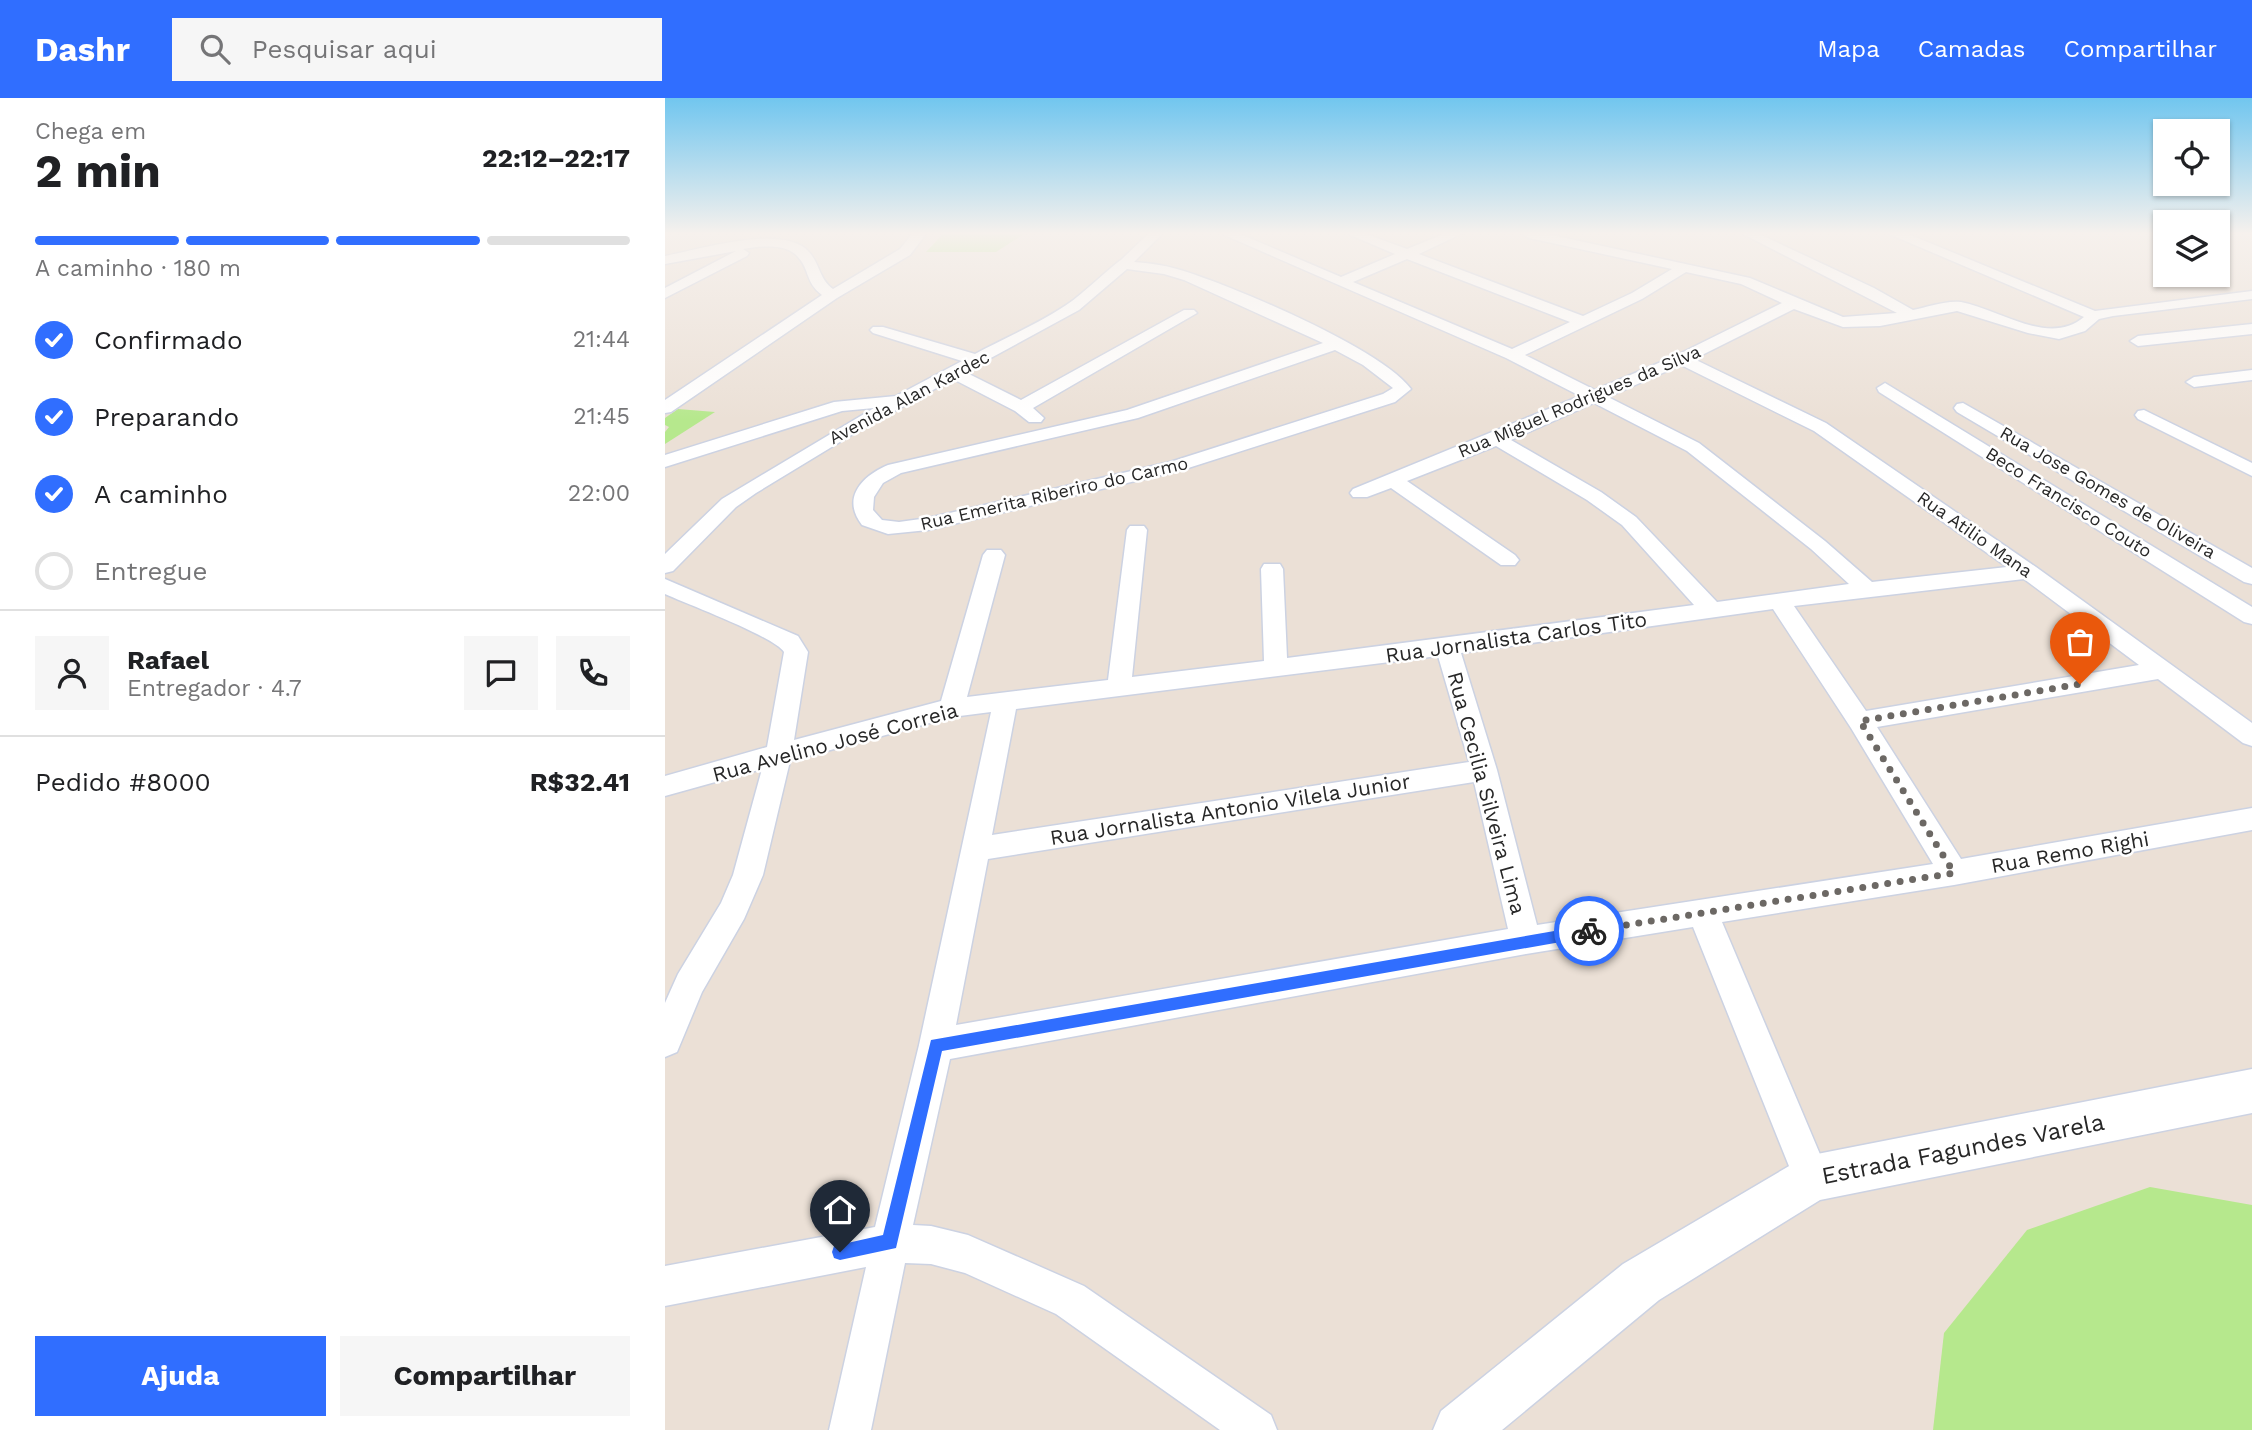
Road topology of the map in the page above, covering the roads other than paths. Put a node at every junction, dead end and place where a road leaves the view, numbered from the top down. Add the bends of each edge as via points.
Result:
1 (830, 296) edge
2 (1088, 296) edge
3 (1236, 296) edge
4 (1377, 296) edge
5 (1518, 296) edge
6 (1632, 296) edge
7 (1779, 296) edge
8 (1879, 296) edge
9 (2048, 296) edge
10 (2247, 296) edge
11 (2236, 299) junction
12 (1794, 303) junction
13 (2252, 307) edge
14 (1189, 313) dead end
15 (1909, 314) junction
16 (2094, 316) junction
17 (1585, 322) junction
18 (2252, 328) edge
19 (878, 330) dead end
20 (2138, 341) dead end
21 (1336, 344) junction
22 (1512, 355) junction
23 (1681, 359) junction
24 (977, 360) junction
25 (954, 373) junction
26 (2252, 375) edge
27 (2194, 382) dead end
28 (1885, 388) dead end
29 (1594, 396) junction
30 (901, 400) junction
31 (1021, 407) junction
32 (665, 408) edge
33 (1963, 408) dead end
34 (2144, 415) dead end
35 (1053, 431) junction
36 (1497, 439) junction
37 (665, 461) edge
38 (2252, 470) edge
39 (1393, 480) junction
40 (1360, 493) dead end
41 (1137, 530) dead end
42 (994, 555) dead end
43 (1508, 560) dead end
44 (665, 566) edge
45 (1272, 569) dead end
46 (2028, 572) junction
47 (2252, 576) edge
48 (665, 586) edge
49 (1867, 589) junction
50 (1780, 603) junction
51 (1712, 611) junction
52 (2252, 617) edge
53 (1447, 647) junction
54 (1276, 668) junction
55 (2162, 670) junction
56 (1119, 688) junction
57 (1005, 703) junction
58 (952, 708) junction
59 (1860, 721) junction
60 (2252, 736) edge
61 (779, 754) junction
62 (1484, 770) junction
63 (665, 786) edge
64 (2252, 819) edge
65 (976, 849) junction
66 (1954, 873) junction
67 (1703, 914) junction
68 (1526, 940) junction
69 (665, 1041) edge
70 (936, 1045) junction
71 (2252, 1091) edge
72 (1812, 1178) junction
73 (890, 1242) junction
74 (665, 1286) edge
75 (850, 1430) edge
76 (1256, 1430) edge
77 (1459, 1430) edge

1 - 32 street
2 - 24 street, Avenida Alan Kardec
3 - 21 street
4 - 22 street
5 - 17 street
6 - 17 street
7 - 12 street
8 - 15 street
9 - 16 street
10 - 11 street
11 - 13 street
11 - 16 street
12 - 15 street via 1852,323
12 - 23 street, Rua Miguel Rodrigues da Silva
14 - 31 street
15 - 16 street via 1958,306 2059,334 2080,328
17 - 22 street
18 - 20 street
19 - 24 street
21 - 35 street, Rua Emerita Riberiro do Carmo via 1132,414
21 - 35 street, Rua Emerita Riberiro do Carmo via 1391,375 1403,389 1389,398 1175,466 928,524 881,527 863,514 869,487 895,468
22 - 29 street
23 - 29 street, Rua Miguel Rodrigues da Silva
23 - 46 street, Rua Atilio Mana via 1820,427
24 - 25 street, Avenida Alan Kardec
25 - 30 street, Avenida Alan Kardec
25 - 31 street
26 - 27 street
28 - 52 street, Beco Francisco Couto
29 - 36 street, Rua Miguel Rodrigues da Silva
29 - 49 street via 1693,447
30 - 37 street via 840,406
30 - 44 street, Avenida Alan Kardec via 748,489
31 - 35 street
33 - 47 street, Rua Jose Gomes de Oliveira
34 - 38 street
36 - 39 street, Rua Miguel Rodrigues da Silva
36 - 51 street via 1629,521
39 - 40 street, Rua Miguel Rodrigues da Silva
39 - 43 street
41 - 56 street
42 - 58 street
45 - 54 street
46 - 49 street, Rua Jornalista Carlos Tito
46 - 55 street, Rua Atilio Mana
48 - 61 street via 794,646
49 - 50 street, Rua Jornalista Carlos Tito
50 - 51 street, Rua Jornalista Carlos Tito
50 - 59 street
51 - 53 street, Rua Jornalista Carlos Tito
53 - 54 street, Rua Jornalista Carlos Tito
53 - 62 street, Rua Cecilia Silveira Lima
54 - 56 street, Rua Jornalista Carlos Tito
55 - 59 street
55 - 60 street, Rua Atilio Mana
56 - 57 street, Rua Jornalista Carlos Tito
57 - 58 street, Rua Avelino José Correia
57 - 65 street
58 - 61 street, Rua Avelino José Correia
59 - 66 street
61 - 63 street, Rua Avelino José Correia
61 - 69 street via 748,874 733,910 689,984
62 - 65 street, Rua Jornalista Antonio Vilela Junior
62 - 68 street, Rua Cecilia Silveira Lima
64 - 66 street, Rua Remo Righi
65 - 70 street
66 - 67 street, Rua Remo Righi
67 - 68 street, Rua Remo Righi
67 - 72 street
68 - 70 street, Rua Remo Righi
70 - 73 street
71 - 72 street, Estrada Fagundes Varela
72 - 77 street, Estrada Fagundes Varela via 1641,1282
73 - 74 street
73 - 75 street
73 - 76 street via 968,1254 1070,1300

